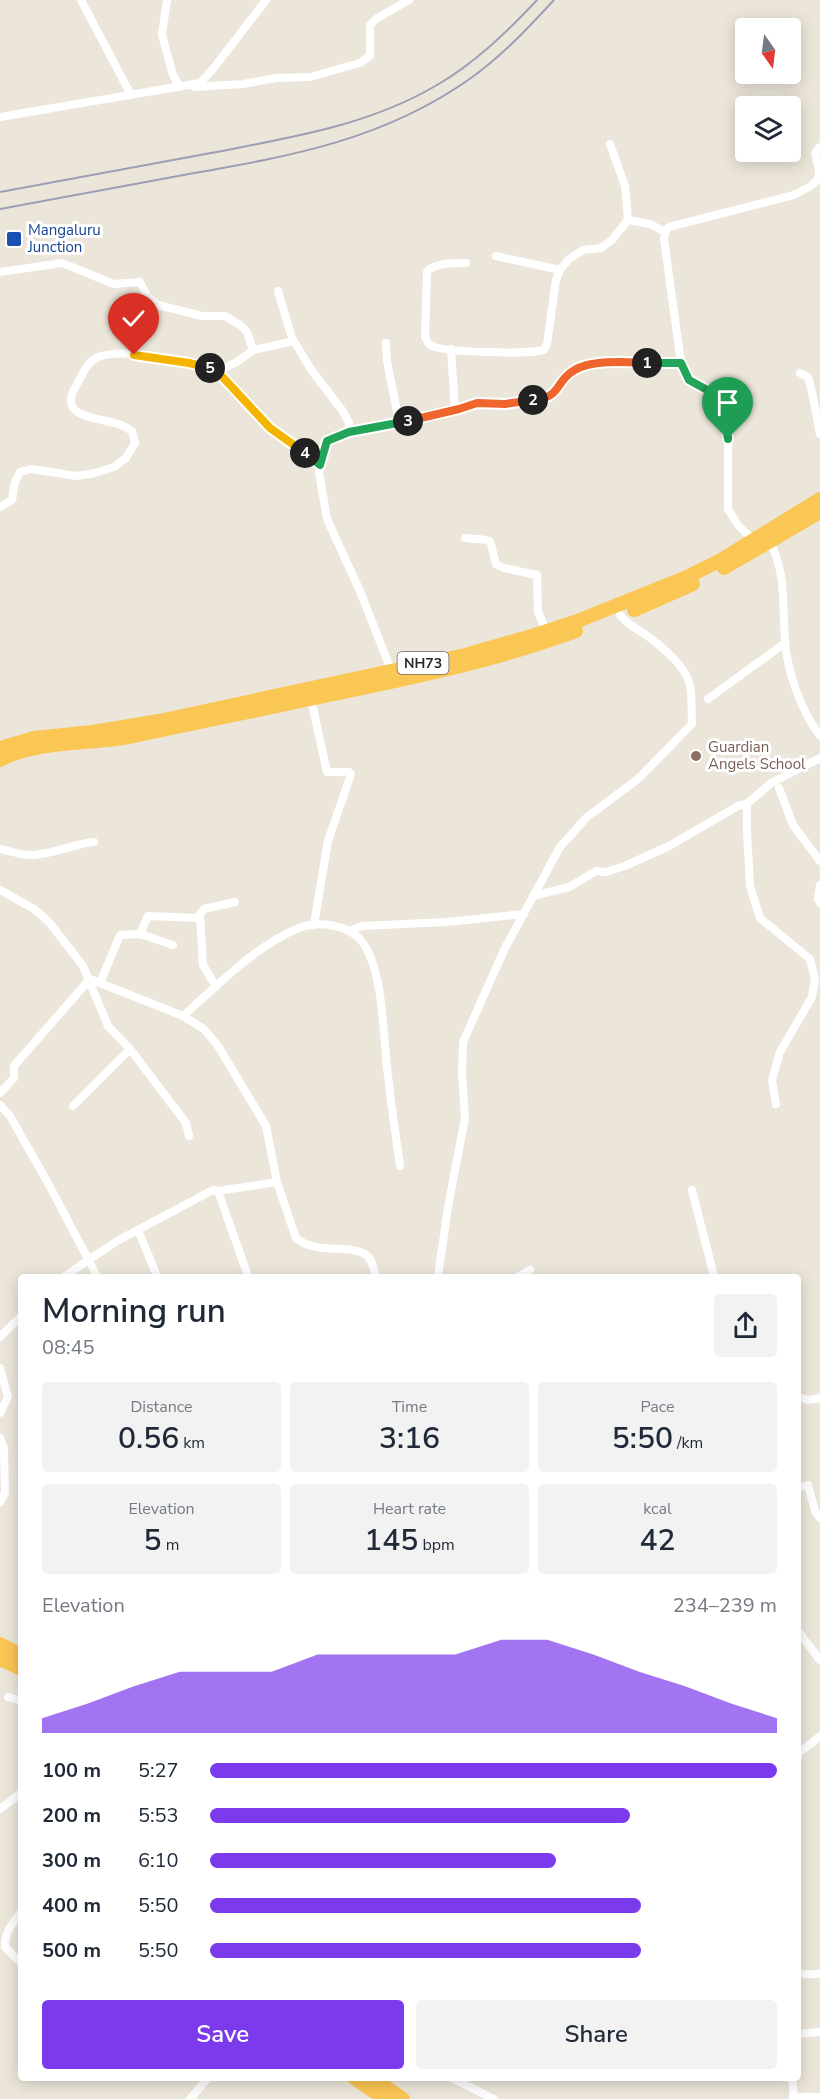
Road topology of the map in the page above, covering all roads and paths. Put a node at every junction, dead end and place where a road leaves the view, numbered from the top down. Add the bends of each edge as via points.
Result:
1 (81, 0) edge
2 (167, 0) edge
3 (266, 0) edge
4 (409, 0) edge
5 (184, 87) junction
6 (130, 95) junction
7 (0, 117) edge
8 (610, 144) dead end
9 (820, 147) edge
10 (628, 220) junction
11 (665, 232) junction
12 (496, 256) dead end
13 (466, 263) dead end
14 (560, 270) junction
15 (0, 272) edge
16 (278, 291) dead end
17 (294, 341) junction
18 (386, 343) dead end
19 (451, 349) junction
20 (253, 350) junction
21 (681, 363) junction
22 (216, 370) junction
23 (800, 373) dead end
24 (455, 410) junction
25 (399, 422) junction
26 (349, 432) junction
27 (820, 434) edge
28 (320, 465) junction
29 (820, 500) edge
30 (0, 507) edge
31 (820, 512) edge
32 (465, 538) dead end
33 (762, 538) junction
34 (620, 615) junction
35 (547, 632) junction
36 (785, 643) junction
37 (391, 670) junction
38 (311, 699) junction
39 (708, 699) dead end
40 (820, 736) edge
41 (0, 748) edge
42 (820, 758) edge
43 (0, 760) edge
44 (779, 788) dead end
45 (747, 804) junction
46 (94, 842) dead end
47 (0, 849) edge
48 (820, 861) edge
49 (820, 885) edge
50 (0, 890) edge
51 (533, 896) junction
52 (235, 902) dead end
53 (820, 903) edge
54 (524, 914) junction
55 (200, 918) junction
56 (314, 925) junction
57 (349, 931) junction
58 (140, 934) junction
59 (173, 945) dead end
60 (90, 978) junction
61 (100, 983) junction
62 (216, 987) junction
63 (183, 1016) junction
64 (130, 1048) junction
65 (0, 1093) edge
66 (776, 1104) dead end
67 (0, 1105) edge
68 (73, 1106) dead end
69 (10, 1116) junction
70 (0, 1122) edge
71 (189, 1136) dead end
72 (400, 1166) dead end
73 (278, 1182) junction
74 (692, 1190) dead end
75 (218, 1191) junction
76 (138, 1230) junction
77 (90, 1260) junction
78 (530, 1270) dead end
79 (68, 1274) edge
80 (96, 1274) edge
81 (156, 1274) edge
82 (247, 1274) edge
83 (375, 1274) edge
84 (438, 1274) edge
85 (523, 1274) edge
86 (713, 1274) edge
87 (18, 1319) edge
88 (0, 1337) edge
89 (0, 1368) edge
90 (801, 1398) edge
91 (820, 1398) edge
92 (0, 1413) edge
93 (0, 1438) edge
94 (801, 1487) edge
95 (0, 1502) edge
96 (820, 1518) edge
97 (801, 1635) edge
98 (0, 1644) edge
99 (18, 1653) edge
100 (0, 1659) edge
101 (820, 1660) edge
102 (18, 1668) edge
103 (8, 1697) dead end
104 (18, 1700) edge
105 (820, 1736) edge
106 (801, 1751) edge
107 (18, 1794) edge
108 (0, 1809) edge
109 (18, 1916) edge
110 (18, 1960) edge
111 (801, 1974) edge
112 (820, 1974) edge
113 (820, 2032) edge
114 (801, 2034) edge
115 (205, 2081) edge
116 (358, 2081) edge
117 (377, 2081) edge
118 (458, 2081) edge
119 (792, 2081) edge
120 (820, 2097) edge
121 (793, 2098) edge
122 (190, 2099) edge
123 (385, 2099) edge
124 (403, 2099) edge
125 (494, 2099) edge

1 - 6 street
2 - 5 street via 162,35 173,75
3 - 5 street via 200,83
4 - 5 street via 370,25 370,56 360,63 310,77
5 - 6 street
6 - 7 street
8 - 10 street via 625,186
9 - 11 street via 815,153 818,179 811,186 794,195 669,227
10 - 11 street
10 - 14 street via 612,240 601,248 583,250
11 - 21 street
12 - 14 street
13 - 19 street via 435,266 427,272 425,337 431,346
14 - 19 street via 544,350
15 - 20 street via 62,263 114,284 140,282 147,296 158,304 202,316 225,316 240,325
16 - 17 street
17 - 20 street
17 - 26 street via 342,410
18 - 25 street
19 - 24 street
20 - 22 street
21 - 24 street via 590,364 572,371 550,397 505,404 477,403
21 - 33 street via 689,380 709,391 725,412 728,509 738,525
22 - 28 street via 270,428
22 - 30 street via 134,355 97,357 72,393 71,403 75,411 122,424 132,431 135,443 126,458 114,467 77,476 20,472 12,500
23 - 27 street via 810,383
24 - 25 street
25 - 26 street
26 - 28 street via 327,441
28 - 37 street via 327,519
29 - 33 highway, NH73
31 - 33 highway, NH73
32 - 35 street via 489,540 496,564 504,568 537,574 538,612
33 - 34 highway, NH73 via 695,584
33 - 35 highway, NH73 via 687,577
33 - 36 street via 778,558
34 - 38 highway, NH73 via 476,662
34 - 51 street via 652,639 689,681 692,724 638,779 586,818 560,847
35 - 37 highway, NH73
36 - 39 street
36 - 40 street via 794,682
37 - 41 highway, NH73 via 159,721 34,738
38 - 43 highway, NH73 via 127,737 28,750
38 - 56 street via 327,771 351,774 328,841
42 - 45 street via 771,783
44 - 48 street via 793,825
45 - 51 street via 625,866 596,871 569,887
45 - 66 street via 750,886 760,918 810,959 815,979 812,997 780,1052 772,1080
46 - 47 street via 36,855
49 - 53 street
50 - 60 street via 49,922
51 - 54 street
52 - 55 street via 201,910
54 - 57 street
54 - 84 street via 463,1042 465,1118
55 - 58 street via 148,916
55 - 62 street via 202,965
56 - 57 street
56 - 62 street via 274,942
57 - 72 street via 365,945 378,984
58 - 59 street
58 - 61 street via 120,935
60 - 61 street
60 - 64 street via 108,1026
60 - 65 street via 14,1066 14,1078
61 - 63 street
62 - 63 street
63 - 73 street via 204,1029 218,1046 266,1125
64 - 68 street
64 - 71 street via 186,1123
67 - 69 street
69 - 70 street
69 - 77 street
73 - 75 street
73 - 83 street via 296,1238 323,1249 361,1250 370,1258
74 - 86 street
75 - 76 street via 213,1190
75 - 82 street
76 - 77 street
76 - 81 street
77 - 79 street
77 - 80 street
78 - 85 street
87 - 88 street
89 - 92 street via 8,1397
90 - 91 street
93 - 95 street via 4,1448 5,1493
94 - 96 street via 808,1485
97 - 101 street
98 - 99 highway
100 - 102 highway
103 - 104 street
105 - 106 street
107 - 108 street
109 - 110 street via 4,1940 5,1947
111 - 112 street
113 - 114 street
115 - 122 street
116 - 123 highway
117 - 124 highway
118 - 125 street
119 - 121 street
120 - 121 street

